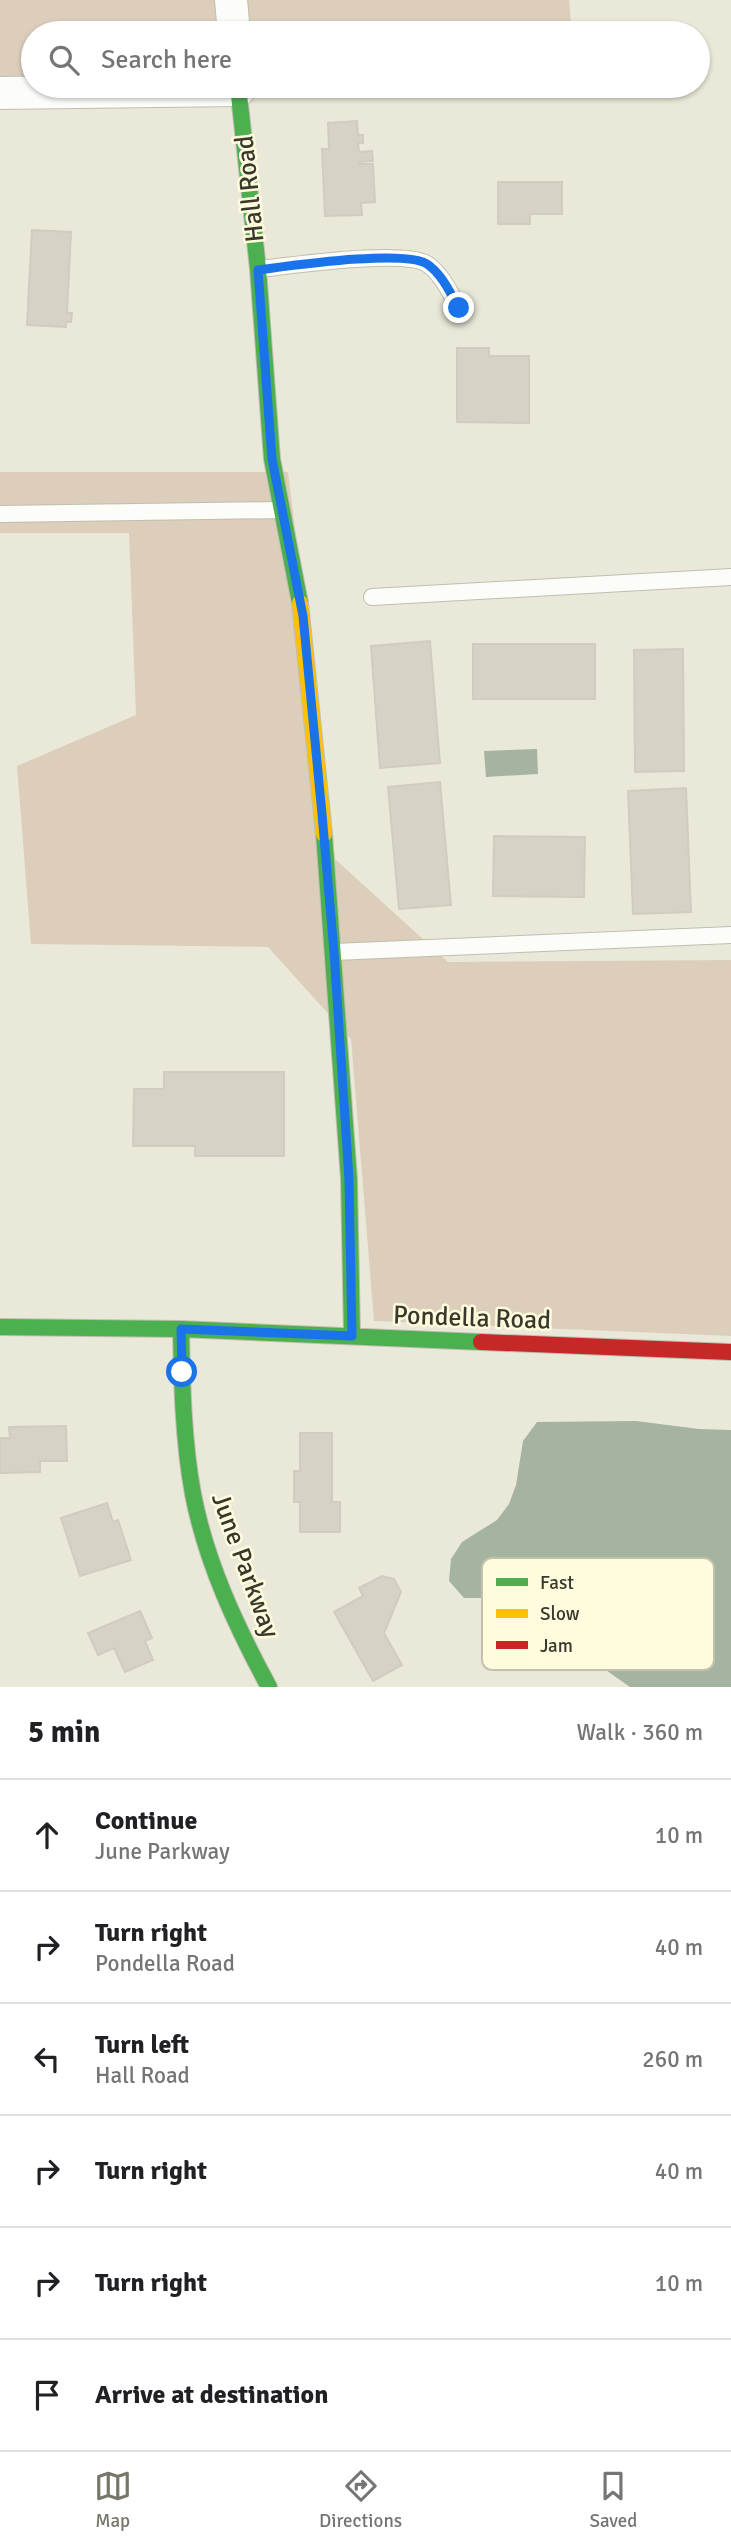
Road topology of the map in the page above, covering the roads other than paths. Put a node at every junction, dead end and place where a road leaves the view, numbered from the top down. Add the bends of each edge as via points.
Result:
1 (232, 0) edge
2 (233, 21) edge
3 (0, 93) edge
4 (21, 93) edge
5 (239, 98) edge
6 (258, 270) junction
7 (459, 308) dead end
8 (281, 510) junction
9 (0, 514) edge
10 (731, 578) edge
11 (372, 597) dead end
12 (731, 935) edge
13 (334, 952) junction
14 (0, 1327) edge
15 (181, 1329) junction
16 (352, 1336) junction
17 (731, 1352) edge
18 (270, 1687) edge

1 - 2 street
3 - 4 street
5 - 6 street, Hall Road
6 - 7 lane via 384,259 426,263
6 - 8 street, Hall Road via 266,404
8 - 9 lane
8 - 13 street, Hall Road via 303,616
10 - 11 lane
12 - 13 lane
13 - 16 street, Hall Road via 349,1179
14 - 15 street, Pondella Road
15 - 16 street, Pondella Road
15 - 18 street, June Parkway via 193,1494 223,1591
16 - 17 street, Pondella Road

